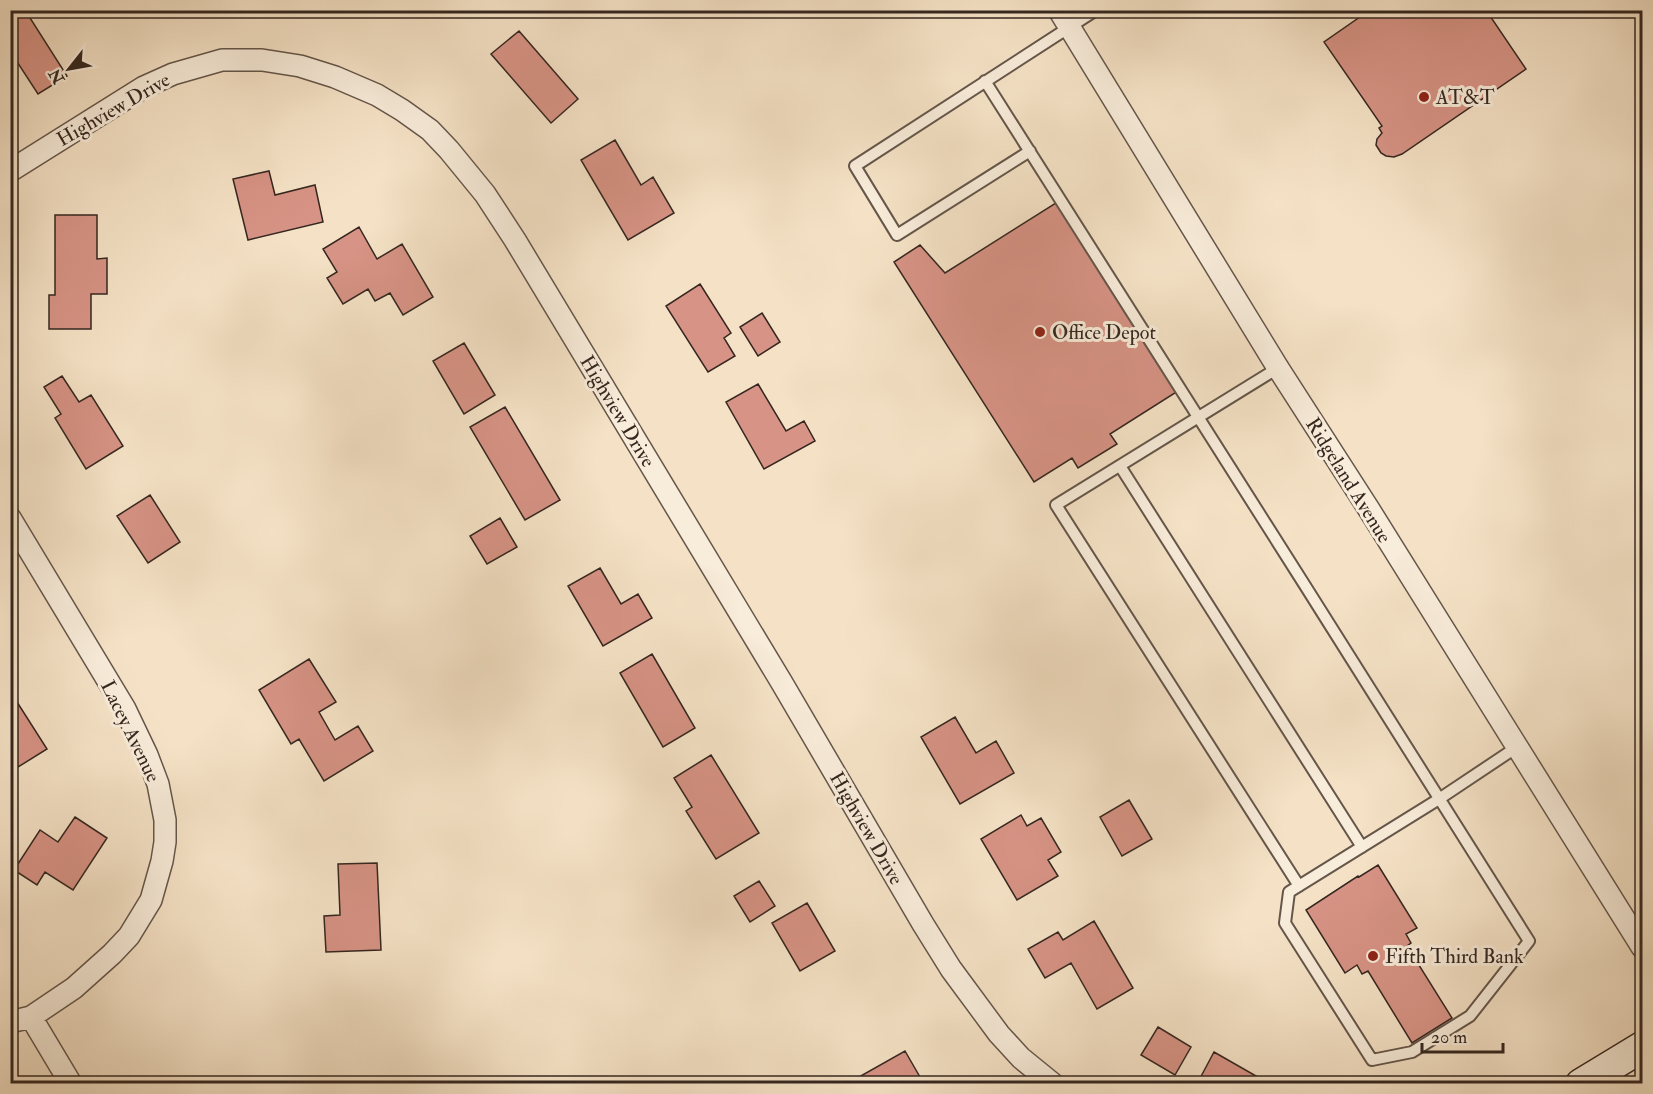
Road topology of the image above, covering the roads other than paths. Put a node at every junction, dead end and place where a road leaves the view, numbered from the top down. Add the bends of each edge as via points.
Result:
1 (1096, 10) edge
2 (1064, 19) edge
3 (985, 81) junction
4 (1030, 151) junction
5 (10, 171) edge
6 (1278, 368) junction
7 (1198, 418) junction
8 (1120, 466) junction
9 (10, 518) edge
10 (1517, 747) junction
11 (1439, 799) junction
12 (1362, 847) junction
13 (1299, 886) junction
14 (1642, 947) edge
15 (31, 1017) junction
16 (10, 1022) edge
17 (1642, 1047) edge
18 (71, 1083) edge
19 (1053, 1083) edge
20 (1581, 1083) edge

1 - 2 lane
2 - 3 lane
2 - 6 street, Ridgeland Avenue
3 - 4 lane
3 - 4 lane via 855,166 897,235
4 - 7 lane
5 - 19 street, Highview Drive via 144,87 172,74 222,60 262,60 335,77 377,95 430,130 485,194 515,240 951,969 999,1034
6 - 7 lane
6 - 10 street, Ridgeland Avenue
7 - 8 lane
7 - 11 lane
8 - 12 lane
8 - 13 lane via 1056,505
9 - 15 street, Lacey Avenue via 124,709 158,784 165,820 162,861 151,900 129,936 74,988
10 - 11 lane
10 - 14 street, Ridgeland Avenue
11 - 12 lane
11 - 13 lane via 1528,941 1470,1016 1412,1052 1372,1060 1285,923 1289,892
12 - 13 lane
15 - 16 street
15 - 18 street
17 - 20 main road

